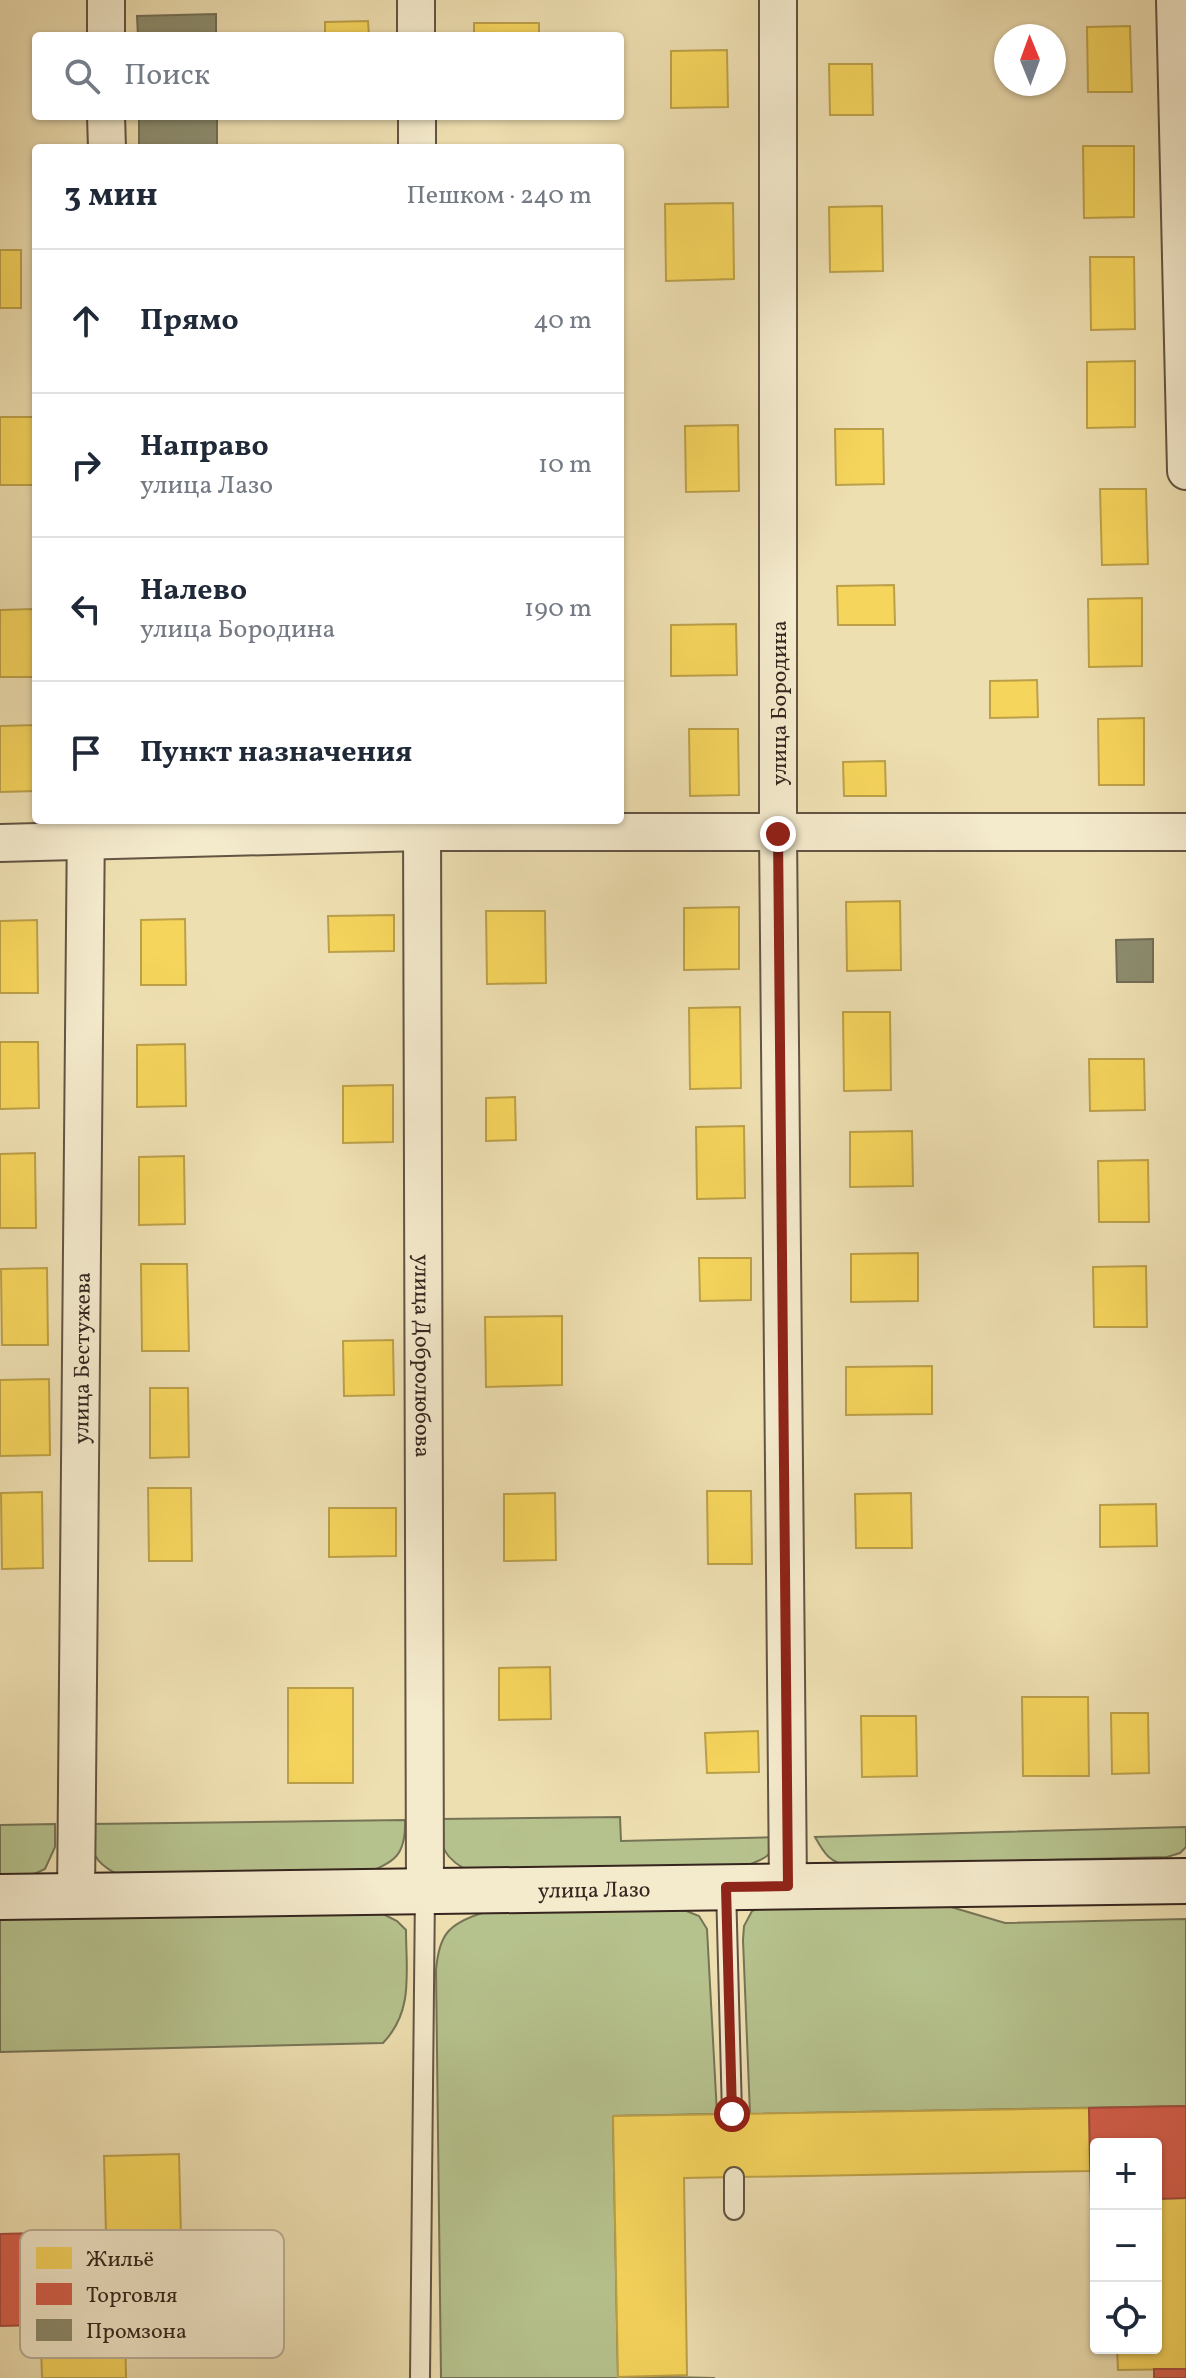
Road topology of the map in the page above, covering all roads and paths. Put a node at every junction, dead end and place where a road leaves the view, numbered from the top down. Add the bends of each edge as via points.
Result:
1 (106, 0) edge
2 (416, 0) edge
3 (778, 0) edge
4 (1175, 0) edge
5 (106, 32) edge
6 (416, 32) edge
7 (106, 120) edge
8 (417, 120) edge
9 (107, 144) edge
10 (417, 144) edge
11 (1186, 471) edge
12 (422, 826) edge
13 (85, 830) edge
14 (1186, 832) edge
15 (778, 834) junction
16 (0, 843) edge
17 (1186, 1881) edge
18 (788, 1886) junction
19 (726, 1887) junction
20 (425, 1891) junction
21 (76, 1896) junction
22 (0, 1897) edge
23 (732, 2114) dead end
24 (734, 2177) dead end
25 (734, 2210) dead end
26 (420, 2378) edge

1 - 5 street
2 - 6 street
3 - 15 street, улица Бородина
4 - 11 street
7 - 9 street
8 - 10 street
12 - 13 street
12 - 15 street
12 - 20 street, улица Добролюбова
13 - 16 street
13 - 21 street, улица Бестужева
14 - 15 street
15 - 18 street, улица Бородина
17 - 18 main road, улица Лазо
18 - 19 main road, улица Лазо
19 - 20 main road, улица Лазо
19 - 23 lane
20 - 21 main road, улица Лазо
20 - 26 lane
21 - 22 main road, улица Лазо
24 - 25 lane

